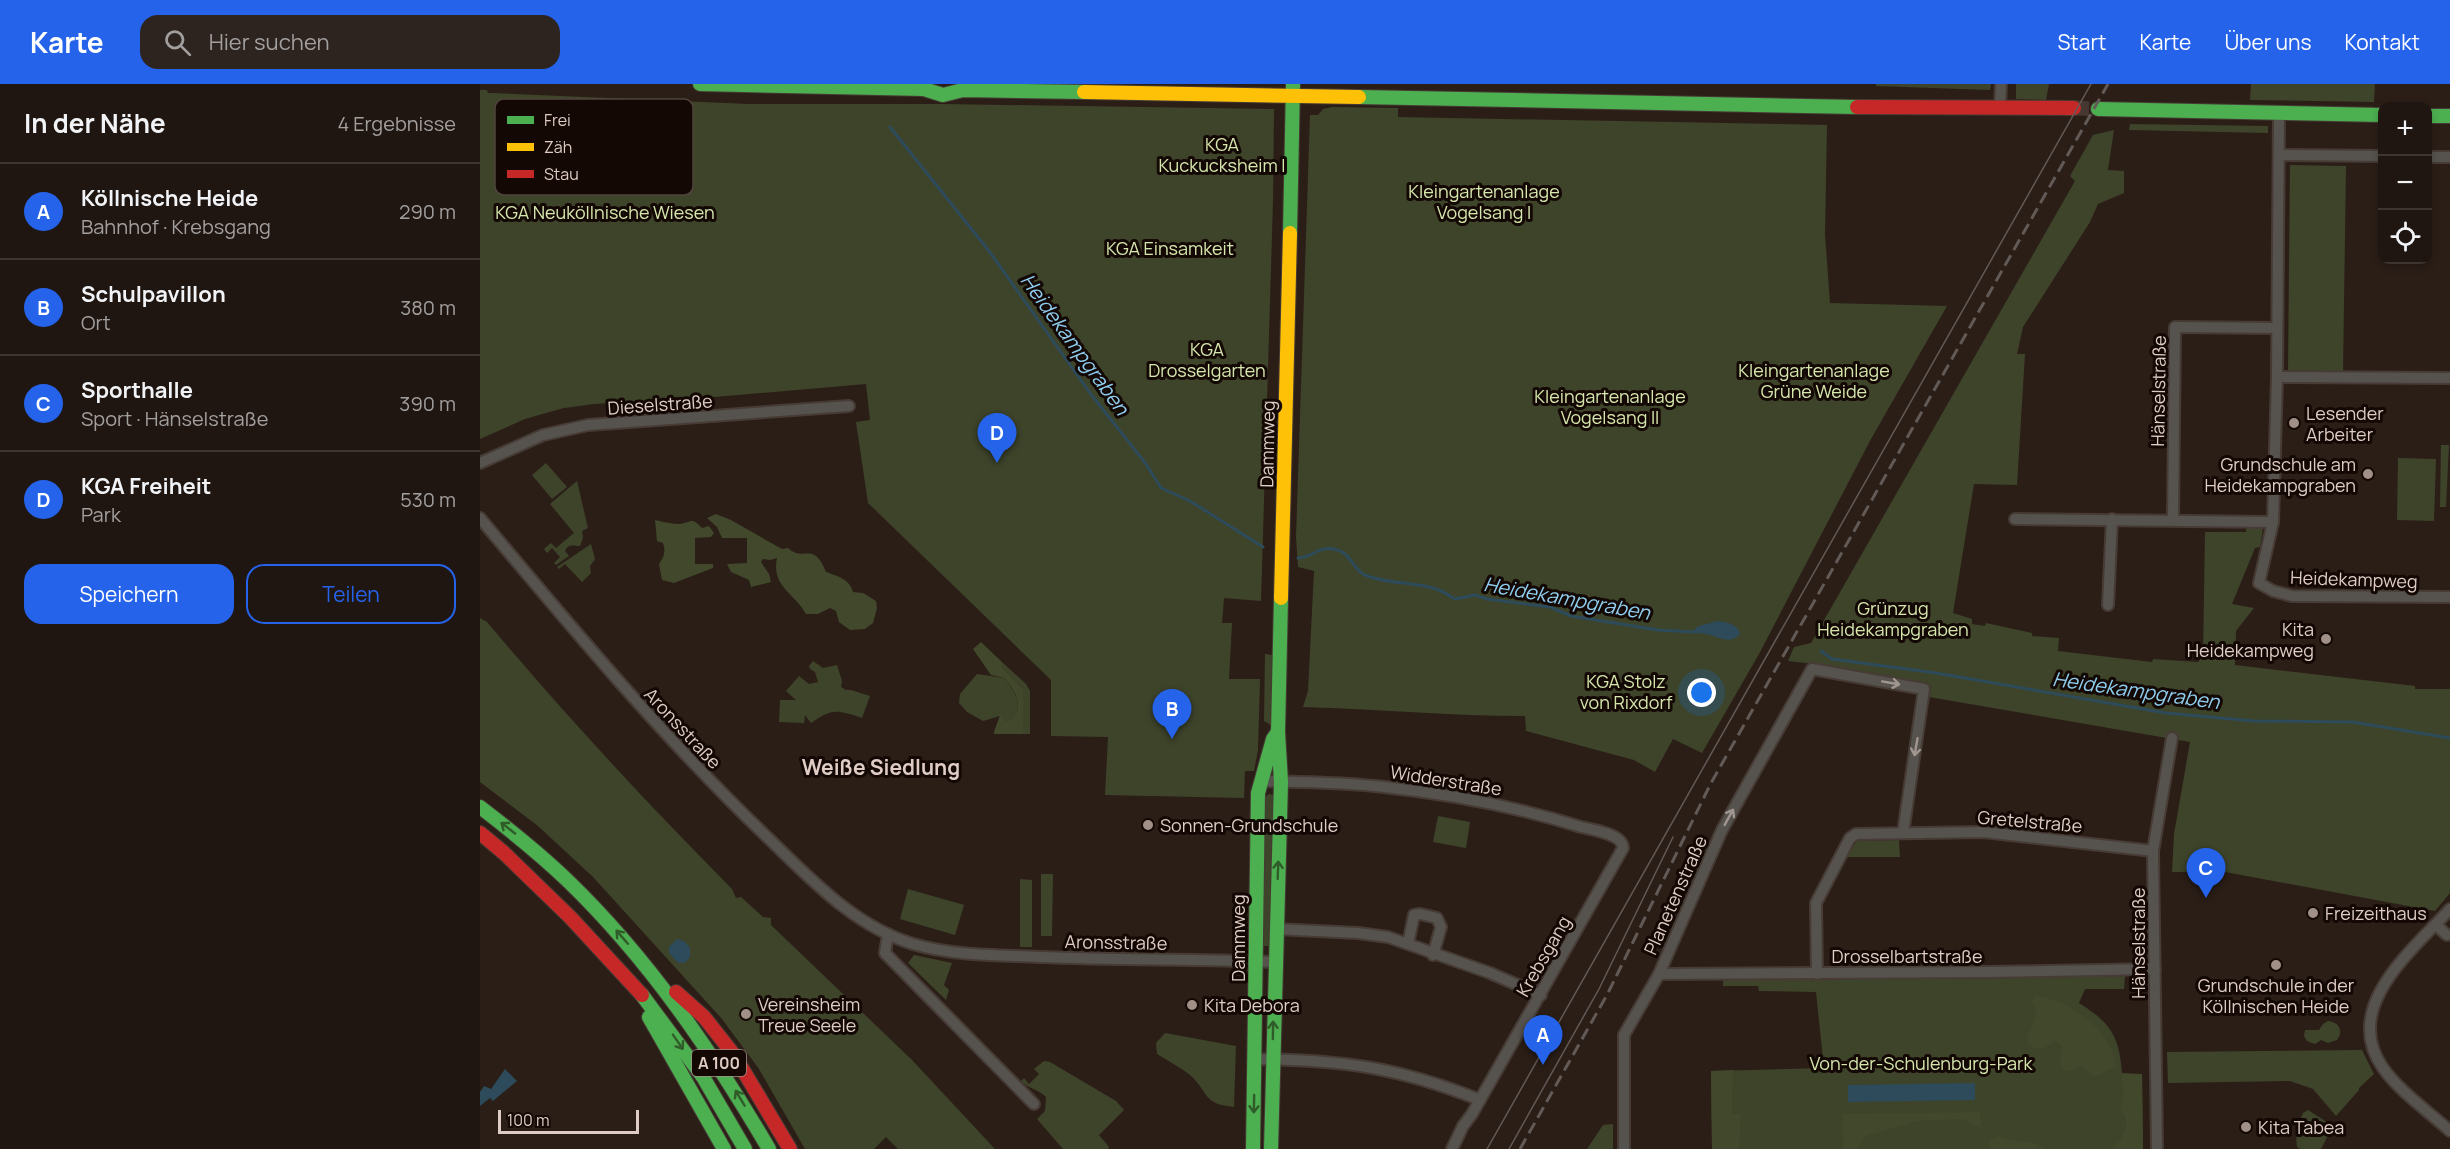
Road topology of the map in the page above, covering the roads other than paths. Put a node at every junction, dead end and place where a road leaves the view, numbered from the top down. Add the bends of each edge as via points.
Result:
1 (700, 84) edge
2 (2001, 84) edge
3 (1293, 90) edge
4 (2000, 108) junction
5 (2074, 108) tunnel mouth
6 (2098, 109) tunnel mouth
7 (2279, 112) junction
8 (2378, 115) edge
9 (2432, 116) edge
10 (2450, 116) edge
11 (2279, 155) junction
12 (2378, 156) edge
13 (2432, 157) edge
14 (2450, 157) edge
15 (2277, 328) junction
16 (2277, 377) junction
17 (2450, 378) edge
18 (849, 406) dead end
19 (480, 462) edge
20 (480, 518) edge
21 (2015, 519) dead end
22 (2112, 519) junction
23 (2173, 520) junction
24 (2273, 522) junction
25 (2450, 597) edge
26 (2108, 605) dead end
27 (1278, 732) junction
28 (2172, 738) dead end
29 (1261, 781) junction
30 (1281, 782) junction
31 (480, 807) edge
32 (480, 832) edge
33 (1903, 833) junction
34 (1621, 841) joint
35 (2152, 851) junction
36 (2450, 909) edge
37 (2436, 925) junction
38 (1276, 929) junction
39 (888, 934) junction
40 (2447, 935) dead end
41 (1408, 944) junction
42 (1433, 955) junction
43 (1256, 962) junction
44 (1275, 962) junction
45 (2155, 969) junction
46 (1659, 974) junction
47 (1817, 974) junction
48 (659, 982) junction
49 (1541, 995) junction
50 (642, 997) junction
51 (1255, 1059) junction
52 (1272, 1059) junction
53 (1480, 1100) junction
54 (1034, 1104) dead end
55 (2450, 1131) edge
56 (724, 1149) edge
57 (745, 1149) edge
58 (769, 1149) edge
59 (790, 1149) edge
60 (1252, 1149) edge
61 (1271, 1149) edge
62 (1452, 1149) edge
63 (1624, 1149) edge
64 (2157, 1149) edge

1 - 3 main road via 924,89 951,95 963,90
2 - 4 street
3 - 4 main road
3 - 27 main road, Dammweg
4 - 5 main road
6 - 7 main road
7 - 8 main road
7 - 11 street
9 - 10 main road
11 - 12 street
11 - 15 street
13 - 14 street
15 - 16 street
15 - 23 street, Hänselstraße via 2175,327
16 - 17 street
16 - 24 street
18 - 19 street, Dieselstraße via 588,425 543,435
20 - 39 street, Aronsstraße via 692,763 811,879 857,916
21 - 22 street
22 - 23 street
22 - 26 street
23 - 24 street
24 - 25 street, Heidekampweg via 2259,583 2273,591 2292,596
27 - 29 main road, Dammweg
27 - 30 main road, Dammweg
28 - 35 street, Hänselstraße
29 - 30 street, Widderstraße
29 - 43 main road, Dammweg
30 - 34 street, Widderstraße via 1383,786 1457,797 1529,812
38 -> 30 main road, Dammweg
48 -> 31 main road, A 100 via 608,920 536,850
32 - 50 main road, A 100 via 567,914
33 - 35 street, Gretelstraße via 1984,832
46 -> 33 street, Planetenstraße via 1722,830 1812,669 1924,689
33 - 47 street, Gretelstraße via 1857,834 1850,838 1816,903
34 - 49 street, Krebsgang via 1623,848
35 - 45 street, Hänselstraße
36 - 37 street
37 - 40 street
37 - 55 street via 2387,979 2372,1009 2370,1033 2376,1054 2390,1077
38 - 41 street via 1358,933
38 - 44 main road, Dammweg
39 - 43 street, Aronsstraße via 932,948 991,956
39 - 54 street via 885,953
41 - 42 street
41 - 42 street via 1414,915 1437,918 1441,927
42 - 49 street
43 - 44 street, Aronsstraße
43 - 51 main road, Dammweg
52 -> 44 main road, Dammweg
45 - 47 street, Drosselbartstraße
45 - 64 street, Hänselstraße
46 - 47 street, Drosselbartstraße
46 - 63 street, Planetenstraße via 1624,1035
58 -> 48 main road, A 100 via 716,1059
48 - 59 main road via 682,995 734,1054
49 - 53 street, Krebsgang
50 - 56 main road via 651,1023
50 -> 57 main road, A 100 via 698,1070
51 - 52 street
51 -> 60 main road, Dammweg
52 - 53 street via 1342,1062 1393,1071
52 - 61 main road, Dammweg
53 - 62 street, Krebsgang

